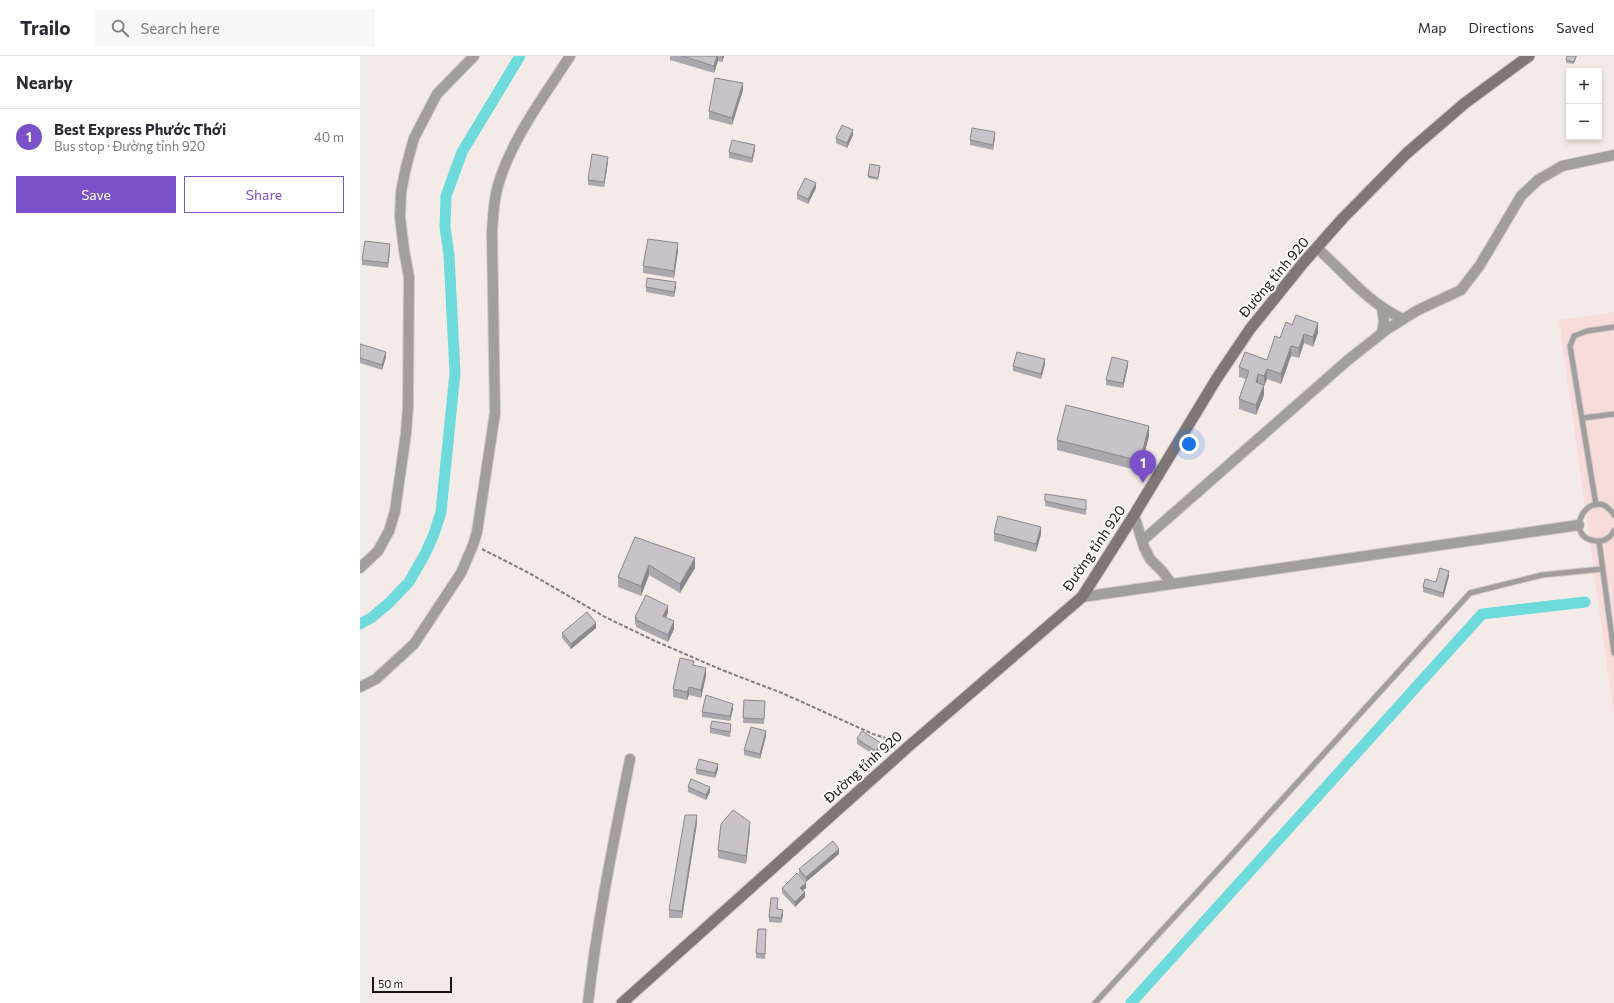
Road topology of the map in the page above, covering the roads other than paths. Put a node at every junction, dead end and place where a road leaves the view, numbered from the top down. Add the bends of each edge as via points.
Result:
1 (474, 56) edge
2 (570, 56) edge
3 (1529, 56) edge
4 (1614, 155) edge
5 (1317, 248) junction
6 (1382, 308) junction
7 (1403, 319) junction
8 (1614, 327) edge
9 (1382, 333) junction
10 (1614, 414) edge
11 (1583, 418) junction
12 (1596, 505) junction
13 (1134, 515) junction
14 (1614, 515) edge
15 (1579, 525) junction
16 (1614, 531) edge
17 (1142, 541) junction
18 (1599, 542) junction
19 (360, 568) edge
20 (1602, 568) junction
21 (1172, 583) junction
22 (1082, 597) junction
23 (1614, 654) edge
24 (360, 687) edge
25 (630, 759) dead end
26 (588, 1003) edge
27 (622, 1003) edge
28 (1095, 1003) edge

1 - 19 street via 437,94 414,138 406,167 400,216 409,277 406,433 395,511 389,531 378,551
2 - 24 street via 520,133 499,180 494,205 492,234 495,414 473,545 461,573 414,644 376,679
3 - 5 main road, Đường tỉnh 920 via 1465,103 1413,148 1343,218
4 - 7 street via 1562,166 1538,180 1521,196 1480,265 1461,290
5 - 6 street
5 - 13 main road, Đường tỉnh 920 via 1250,329 1217,378
6 - 7 street
6 - 9 street
7 - 9 street
8 - 11 lane via 1580,333 1574,336 1570,346
9 - 17 street
10 - 11 lane
11 - 12 lane
12 - 14 lane via 1607,507
12 - 15 lane via 1590,506 1582,514
13 - 17 street
13 - 22 main road, Đường tỉnh 920
15 - 18 lane via 1588,539
15 - 21 street
16 - 18 lane via 1610,537
17 - 21 street via 1150,559
18 - 20 lane
20 - 23 lane
20 - 28 lane via 1542,575 1470,593
21 - 22 street
22 - 27 main road, Đường tỉnh 920 via 909,746
25 - 26 street via 605,888

